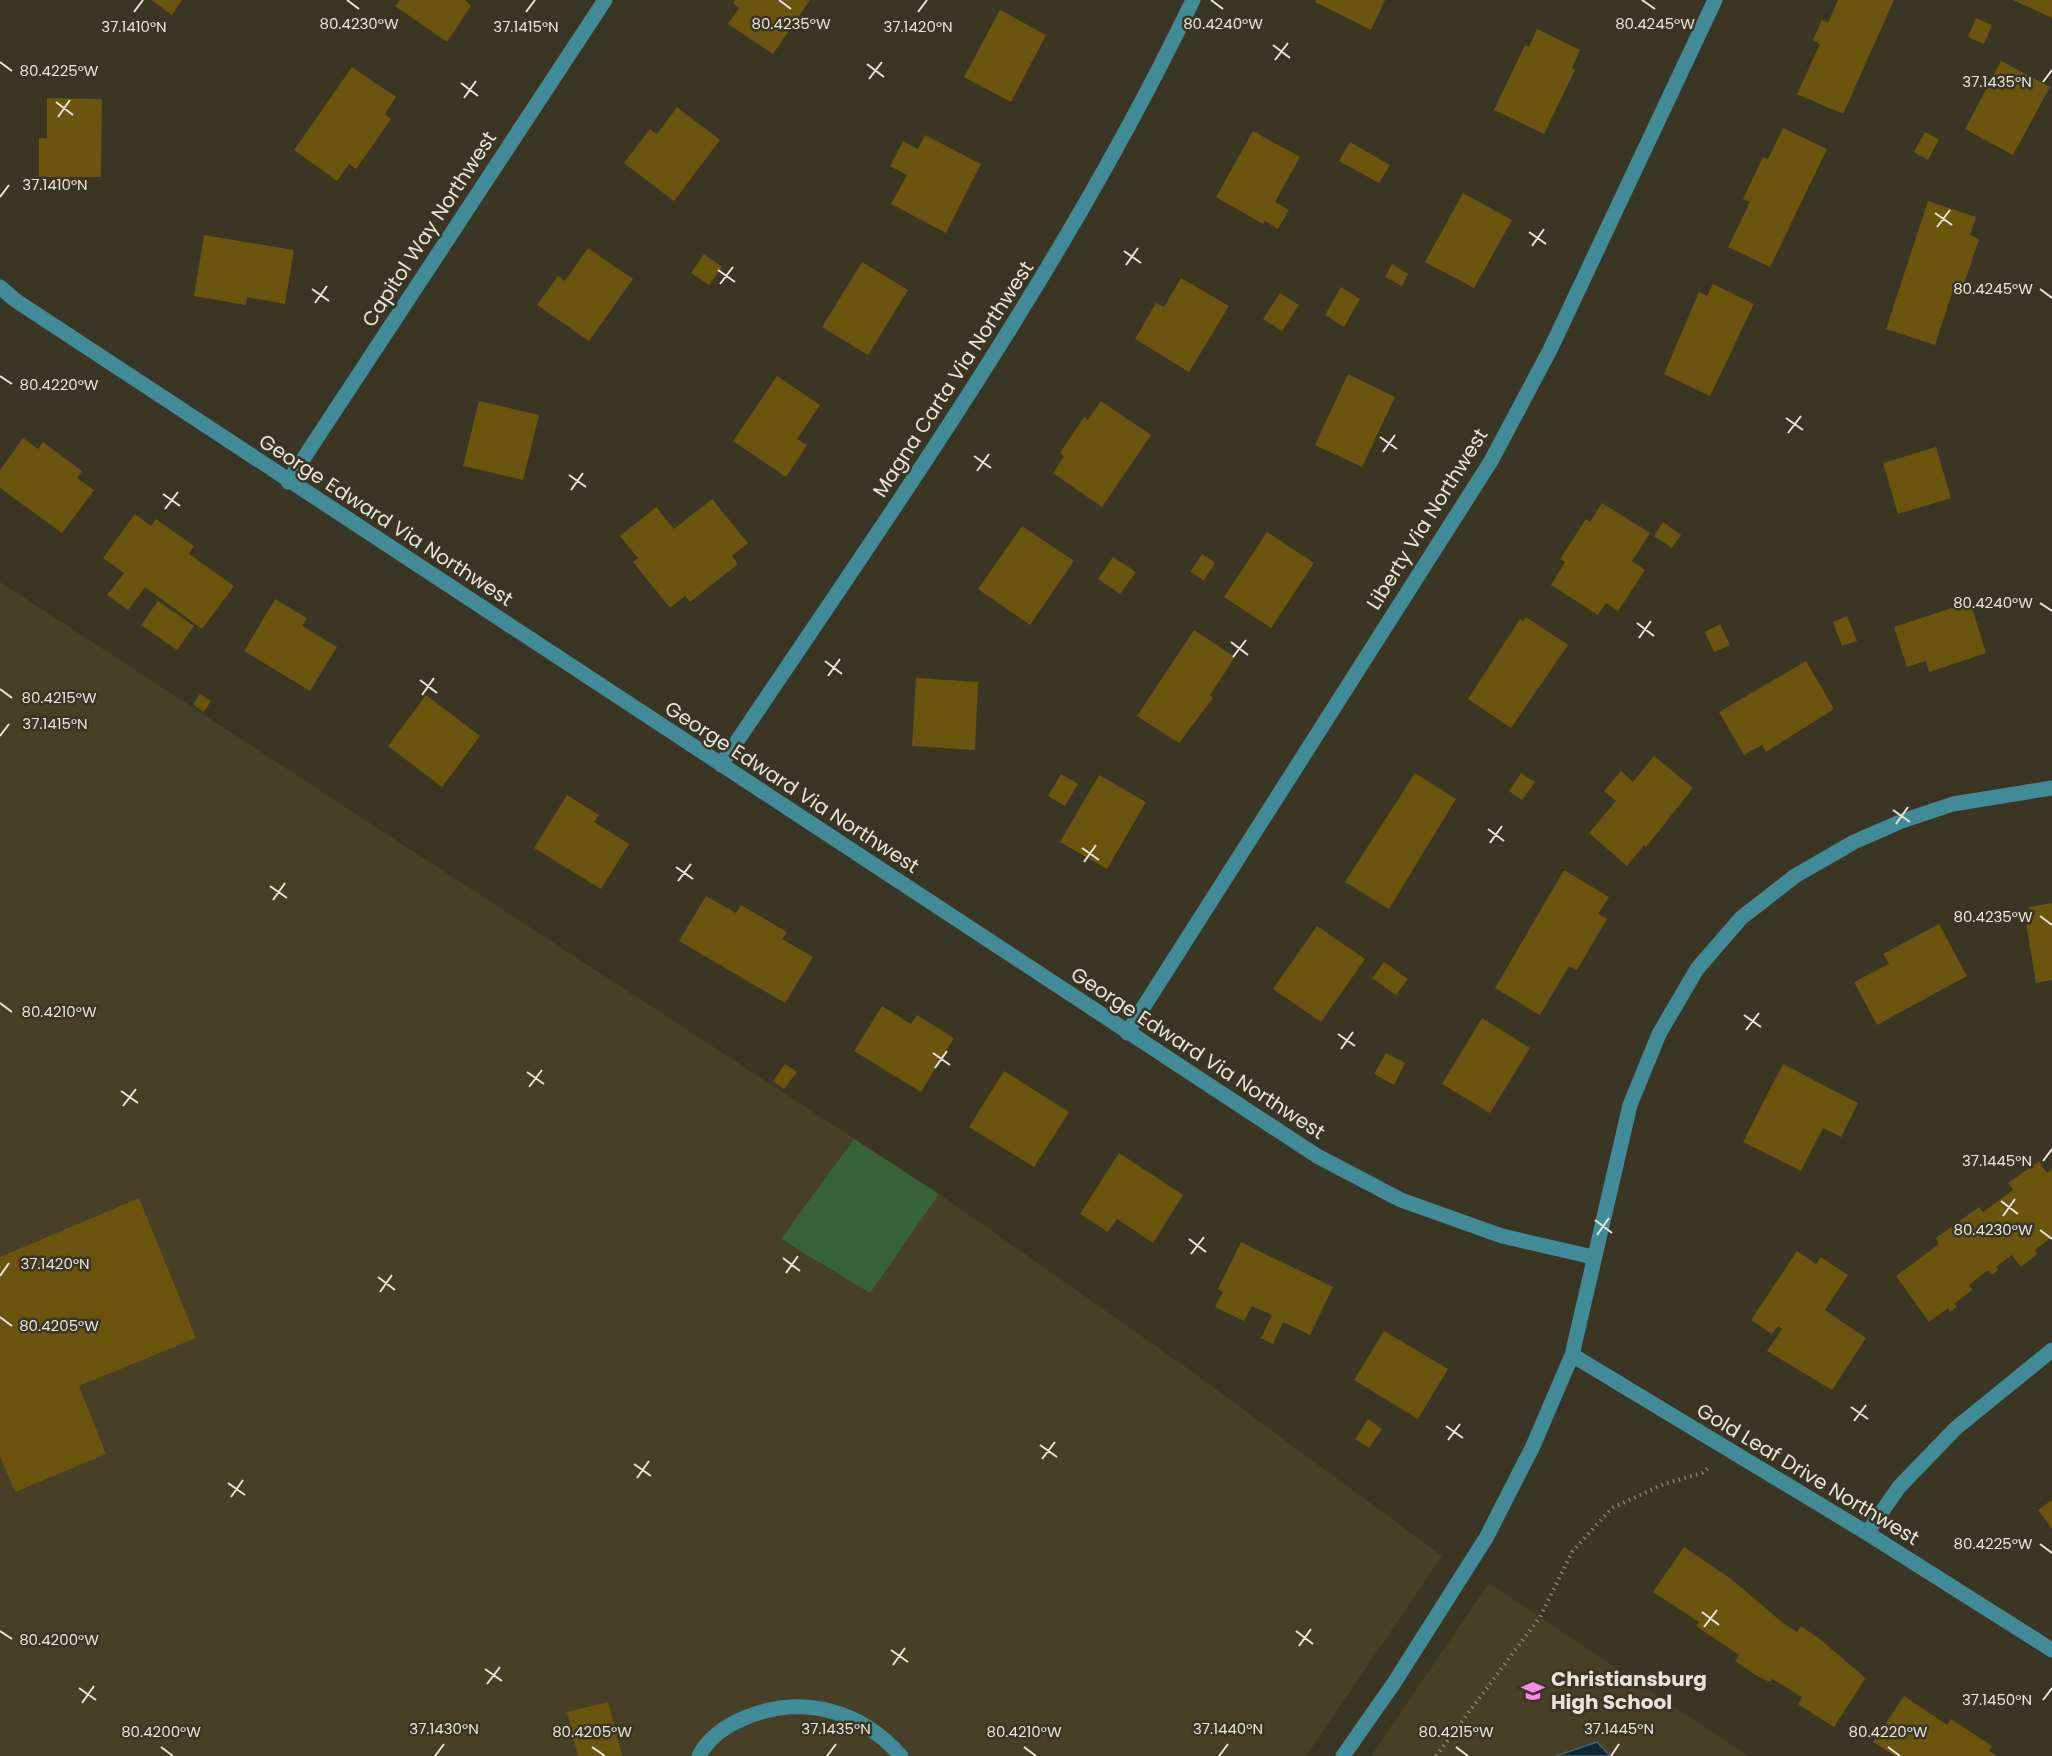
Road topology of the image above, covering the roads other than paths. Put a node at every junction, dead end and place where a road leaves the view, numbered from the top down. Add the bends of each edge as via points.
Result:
1 (605, 0) edge
2 (1193, 0) edge
3 (1715, 0) edge
4 (0, 287) edge
5 (288, 482) junction
6 (721, 765) junction
7 (2052, 789) edge
8 (1126, 1033) junction
9 (1593, 1257) junction
10 (2052, 1350) edge
11 (1572, 1355) junction
12 (1867, 1533) junction
13 (2052, 1650) edge
14 (699, 1756) edge
15 (901, 1756) edge
16 (1343, 1756) edge

1 - 5 street, Capitol Way Northwest
2 - 6 street, Magna Carta Via Northwest via 1051,266
3 - 8 street, Liberty Via Northwest via 1550,350 1491,461
4 - 5 street, George Edward Via Northwest
5 - 6 street, George Edward Via Northwest
6 - 8 street, George Edward Via Northwest
7 - 9 street via 1953,804 1902,821 1854,842 1795,876 1741,918 1697,969 1659,1034 1630,1105
8 - 9 street, George Edward Via Northwest via 1317,1155 1401,1200 1502,1236
9 - 11 street
10 - 12 street via 1956,1428 1899,1486
11 - 12 street, Gold Leaf Drive Northwest
11 - 16 street via 1533,1446 1485,1538
12 - 13 street, Gold Leaf Drive Northwest
14 - 15 street via 705,1743 729,1724 787,1706 813,1706 843,1713 869,1727

